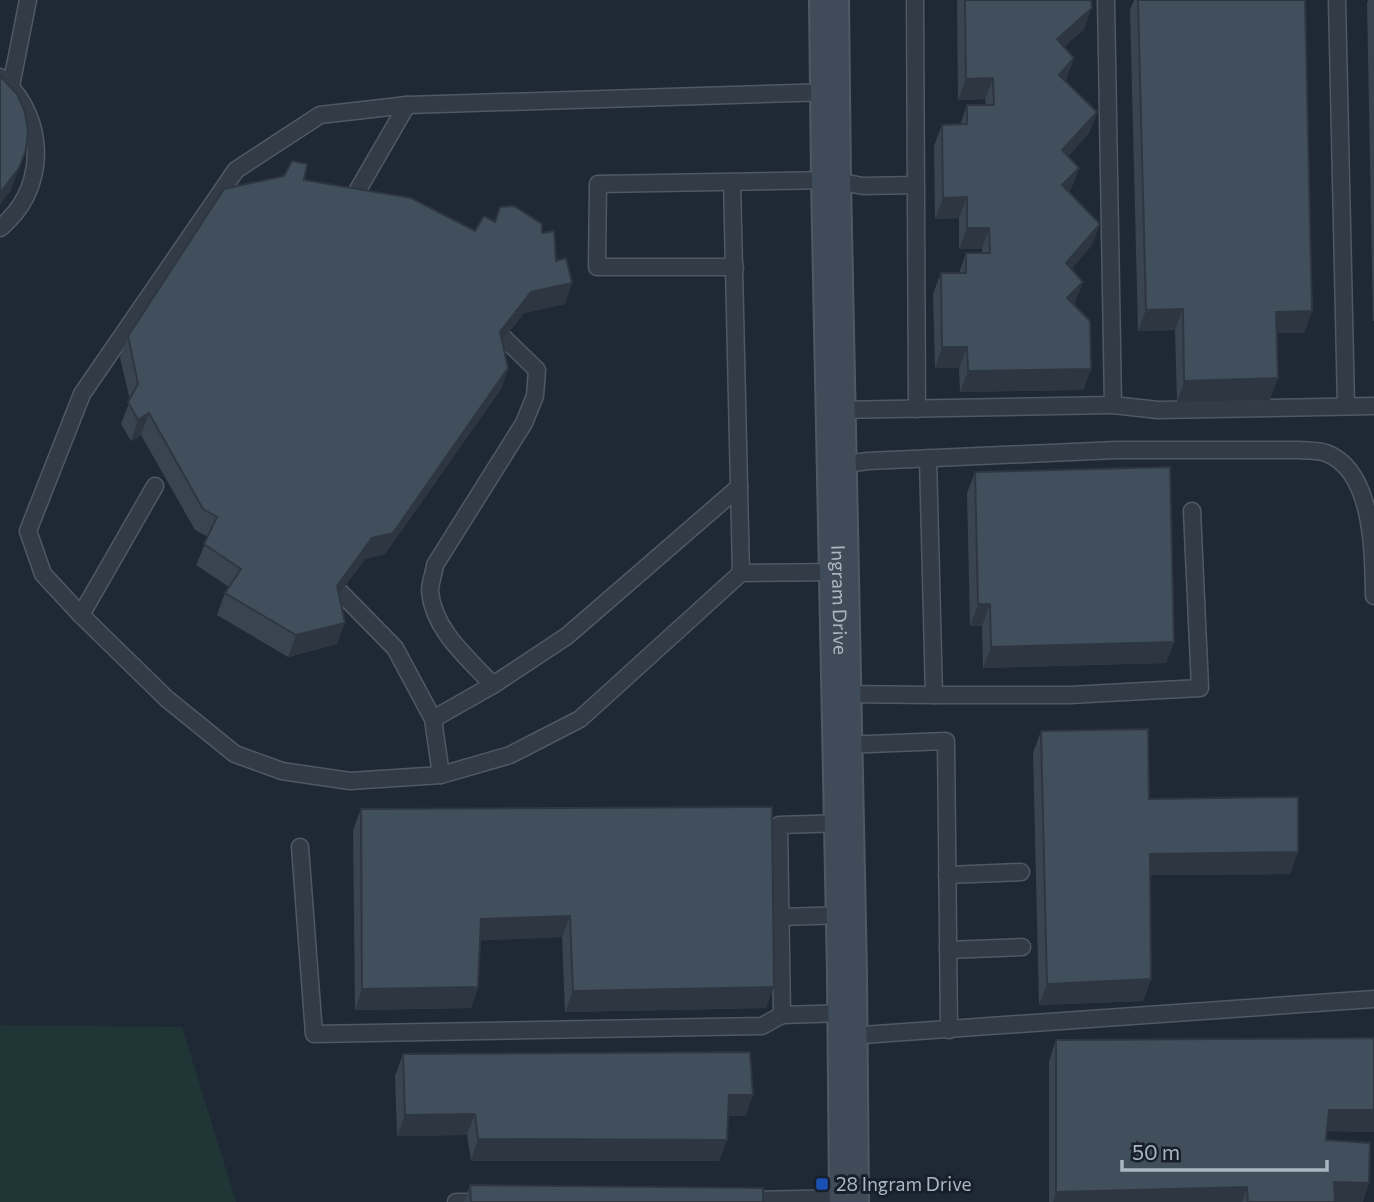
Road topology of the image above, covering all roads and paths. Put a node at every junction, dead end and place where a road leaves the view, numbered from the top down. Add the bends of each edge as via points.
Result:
1 (28, 0) edge
2 (829, 0) edge
3 (915, 0) edge
4 (1105, 0) edge
5 (1337, 0) edge
6 (6, 82) edge
7 (830, 92) junction
8 (407, 105) junction
9 (831, 180) junction
10 (732, 182) junction
11 (916, 185) junction
12 (352, 200) edge
13 (0, 228) edge
14 (735, 267) junction
15 (504, 338) edge
16 (1113, 405) junction
17 (1346, 406) junction
18 (1374, 406) edge
19 (917, 409) junction
20 (836, 410) junction
21 (928, 458) junction
22 (838, 465) junction
23 (155, 486) dead end
24 (739, 487) junction
25 (1192, 511) dead end
26 (839, 572) junction
27 (741, 573) junction
28 (340, 592) edge
29 (1374, 596) edge
30 (81, 615) junction
31 (493, 685) junction
32 (842, 694) junction
33 (934, 695) junction
34 (433, 719) junction
35 (843, 745) junction
36 (442, 775) junction
37 (844, 823) junction
38 (300, 847) dead end
39 (1021, 872) dead end
40 (947, 875) junction
41 (846, 915) junction
42 (781, 917) junction
43 (1022, 947) dead end
44 (948, 950) junction
45 (1374, 999) edge
46 (782, 1015) junction
47 (847, 1025) junction
48 (948, 1030) junction
49 (723, 1200) edge
50 (849, 1200) edge
51 (456, 1202) edge
52 (496, 1202) edge

1 - 6 lane
2 - 7 street, Ingram Drive
3 - 11 lane
4 - 16 lane
5 - 17 lane
6 - 13 lane via 28,112 37,142 35,173 24,202
7 - 8 lane
7 - 9 street, Ingram Drive
8 - 12 lane
8 - 30 lane via 320,115 236,170 82,394 28,531 43,574
9 - 10 lane
9 - 11 lane via 863,186
9 - 20 street, Ingram Drive
10 - 14 lane
10 - 14 lane via 598,184 597,267
11 - 19 lane
14 - 24 lane
15 - 31 lane via 537,370 535,396 524,423 435,565 430,590 450,638
16 - 17 lane via 1158,410
16 - 19 lane
17 - 18 lane
19 - 20 lane
20 - 22 street, Ingram Drive
21 - 22 lane
21 - 29 lane via 1116,450 1326,453 1350,469 1361,484 1373,543
21 - 33 lane
22 - 26 street, Ingram Drive
23 - 30 lane
24 - 27 lane
24 - 31 lane via 567,636
25 - 33 lane via 1200,688 1070,695
26 - 27 lane
26 - 32 street, Ingram Drive
27 - 36 lane via 580,719 510,755
28 - 34 lane via 395,648
30 - 36 lane via 167,699 235,754 282,771 350,781
31 - 34 lane
32 - 33 lane
32 - 35 street, Ingram Drive
34 - 36 lane
35 - 37 street, Ingram Drive
35 - 40 lane via 946,741
37 - 41 street, Ingram Drive
37 - 42 lane via 779,825
38 - 46 lane via 314,1034 762,1026
39 - 40 lane
40 - 44 lane
41 - 42 lane
41 - 47 street, Ingram Drive
42 - 46 lane
43 - 44 lane
44 - 48 lane
45 - 48 lane
46 - 47 lane
47 - 48 lane
47 - 50 street, Ingram Drive
49 - 50 lane
51 - 52 lane

